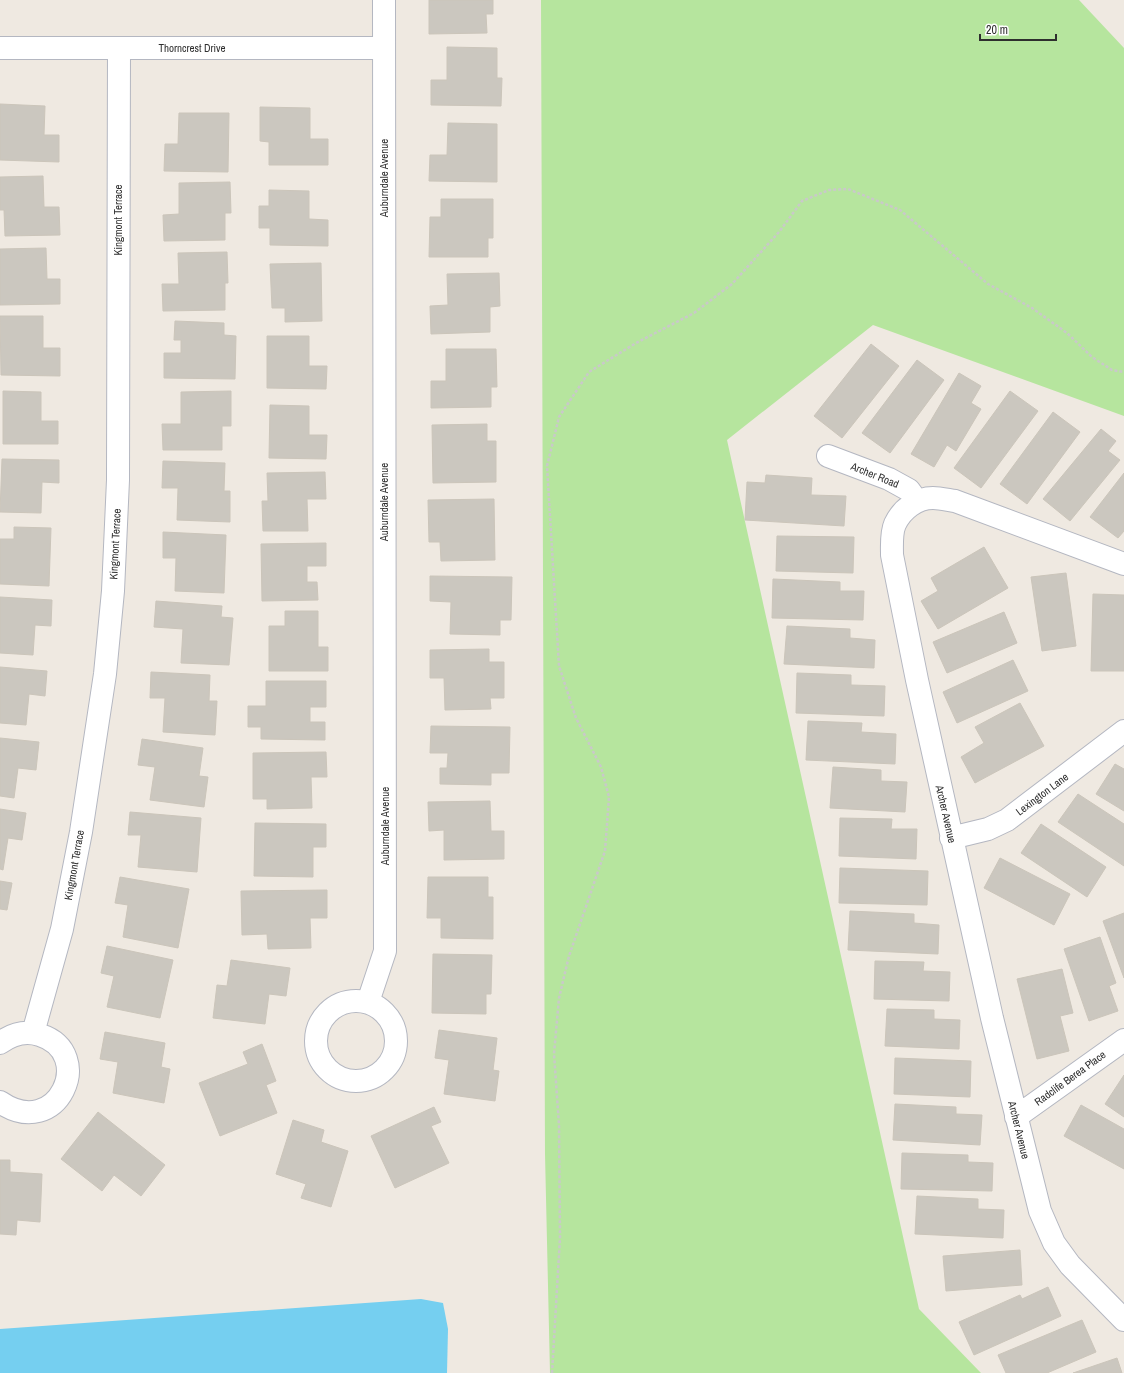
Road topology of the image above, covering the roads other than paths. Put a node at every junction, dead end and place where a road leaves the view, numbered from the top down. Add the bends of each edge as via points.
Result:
1 (384, 0) edge
2 (0, 48) edge
3 (119, 48) junction
4 (384, 48) junction
5 (828, 456) dead end
6 (917, 501) junction
7 (1124, 564) edge
8 (1124, 731) edge
9 (951, 838) junction
10 (368, 1002) dead end
11 (34, 1033) junction
12 (1124, 1040) edge
13 (0, 1043) edge
14 (0, 1102) edge
15 (1016, 1117) junction
16 (1124, 1320) edge

1 - 4 street, Auburndale Avenue
2 - 3 street, Thorncrest Drive
3 - 4 street, Thorncrest Drive
3 - 11 street, Kingmont Terrace via 118,480 113,591 105,674 81,832 62,929
4 - 10 street, Auburndale Avenue via 385,951
5 - 6 street, Archer Road via 889,479 909,490
6 - 7 street via 932,498 955,501
6 - 9 street, Archer Avenue via 895,523 892,555 916,680
8 - 9 street, Lexington Lane via 1007,820 988,829
9 - 15 street, Archer Avenue
11 - 13 street via 21,1033
11 - 14 street via 47,1037 58,1046 65,1058 68,1072 60,1098 49,1107 36,1112 22,1113
12 - 15 street, Radclife Berea Place
15 - 16 street, Archer Avenue via 1040,1211 1054,1244 1070,1265

